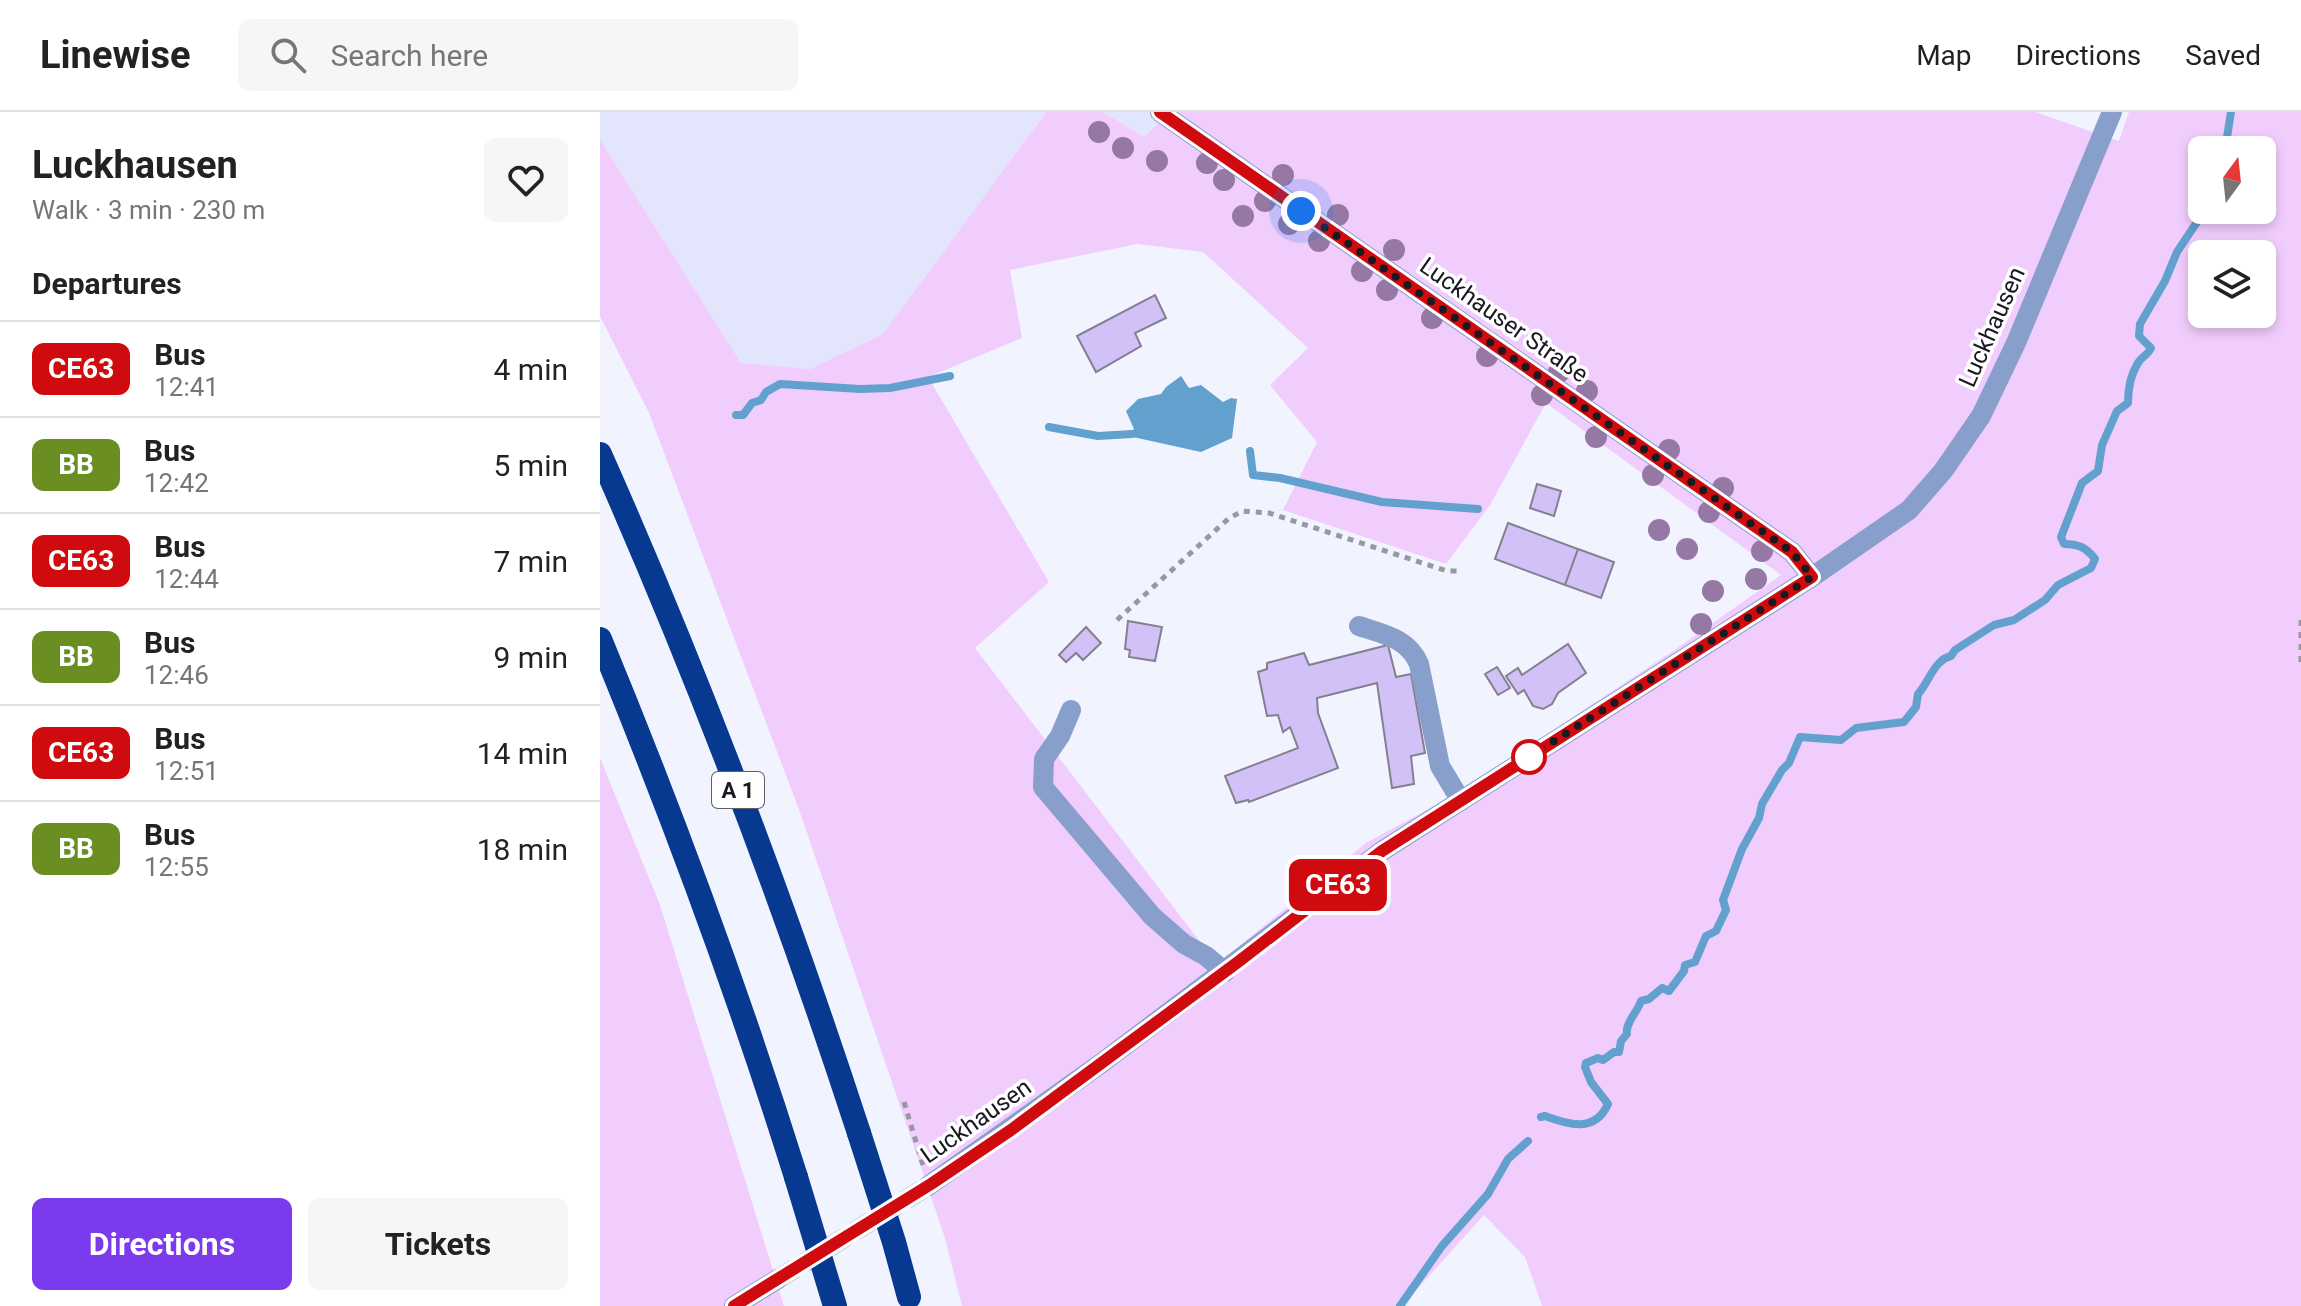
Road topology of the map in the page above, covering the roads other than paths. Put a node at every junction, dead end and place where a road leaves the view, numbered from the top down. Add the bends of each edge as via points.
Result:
1 (1160, 112) edge
2 (2112, 112) edge
3 (600, 454) edge
4 (1812, 577) junction
5 (1359, 626) dead end
6 (600, 639) edge
7 (1071, 710) dead end
8 (1461, 801) junction
9 (1225, 972) junction
10 (926, 1178) tunnel mouth
11 (778, 1279) tunnel mouth
12 (910, 1302) edge
13 (734, 1306) edge
14 (835, 1306) edge

1 - 4 street, Luckhauser Straße via 1792,552
2 - 4 street, Luckhausen via 1981,416 1909,510
3 - 12 highway, A 1, bridge via 726,756 820,1014
4 - 8 street, Luckhausen
5 - 8 street via 1396,638 1415,654 1440,766
6 - 14 highway, bridge via 663,791 760,1063
7 - 9 street via 1044,759 1043,787 1152,916
8 - 9 street, Luckhausen via 1382,851
9 - 10 street, Luckhausen via 1011,1130
11 - 13 street

